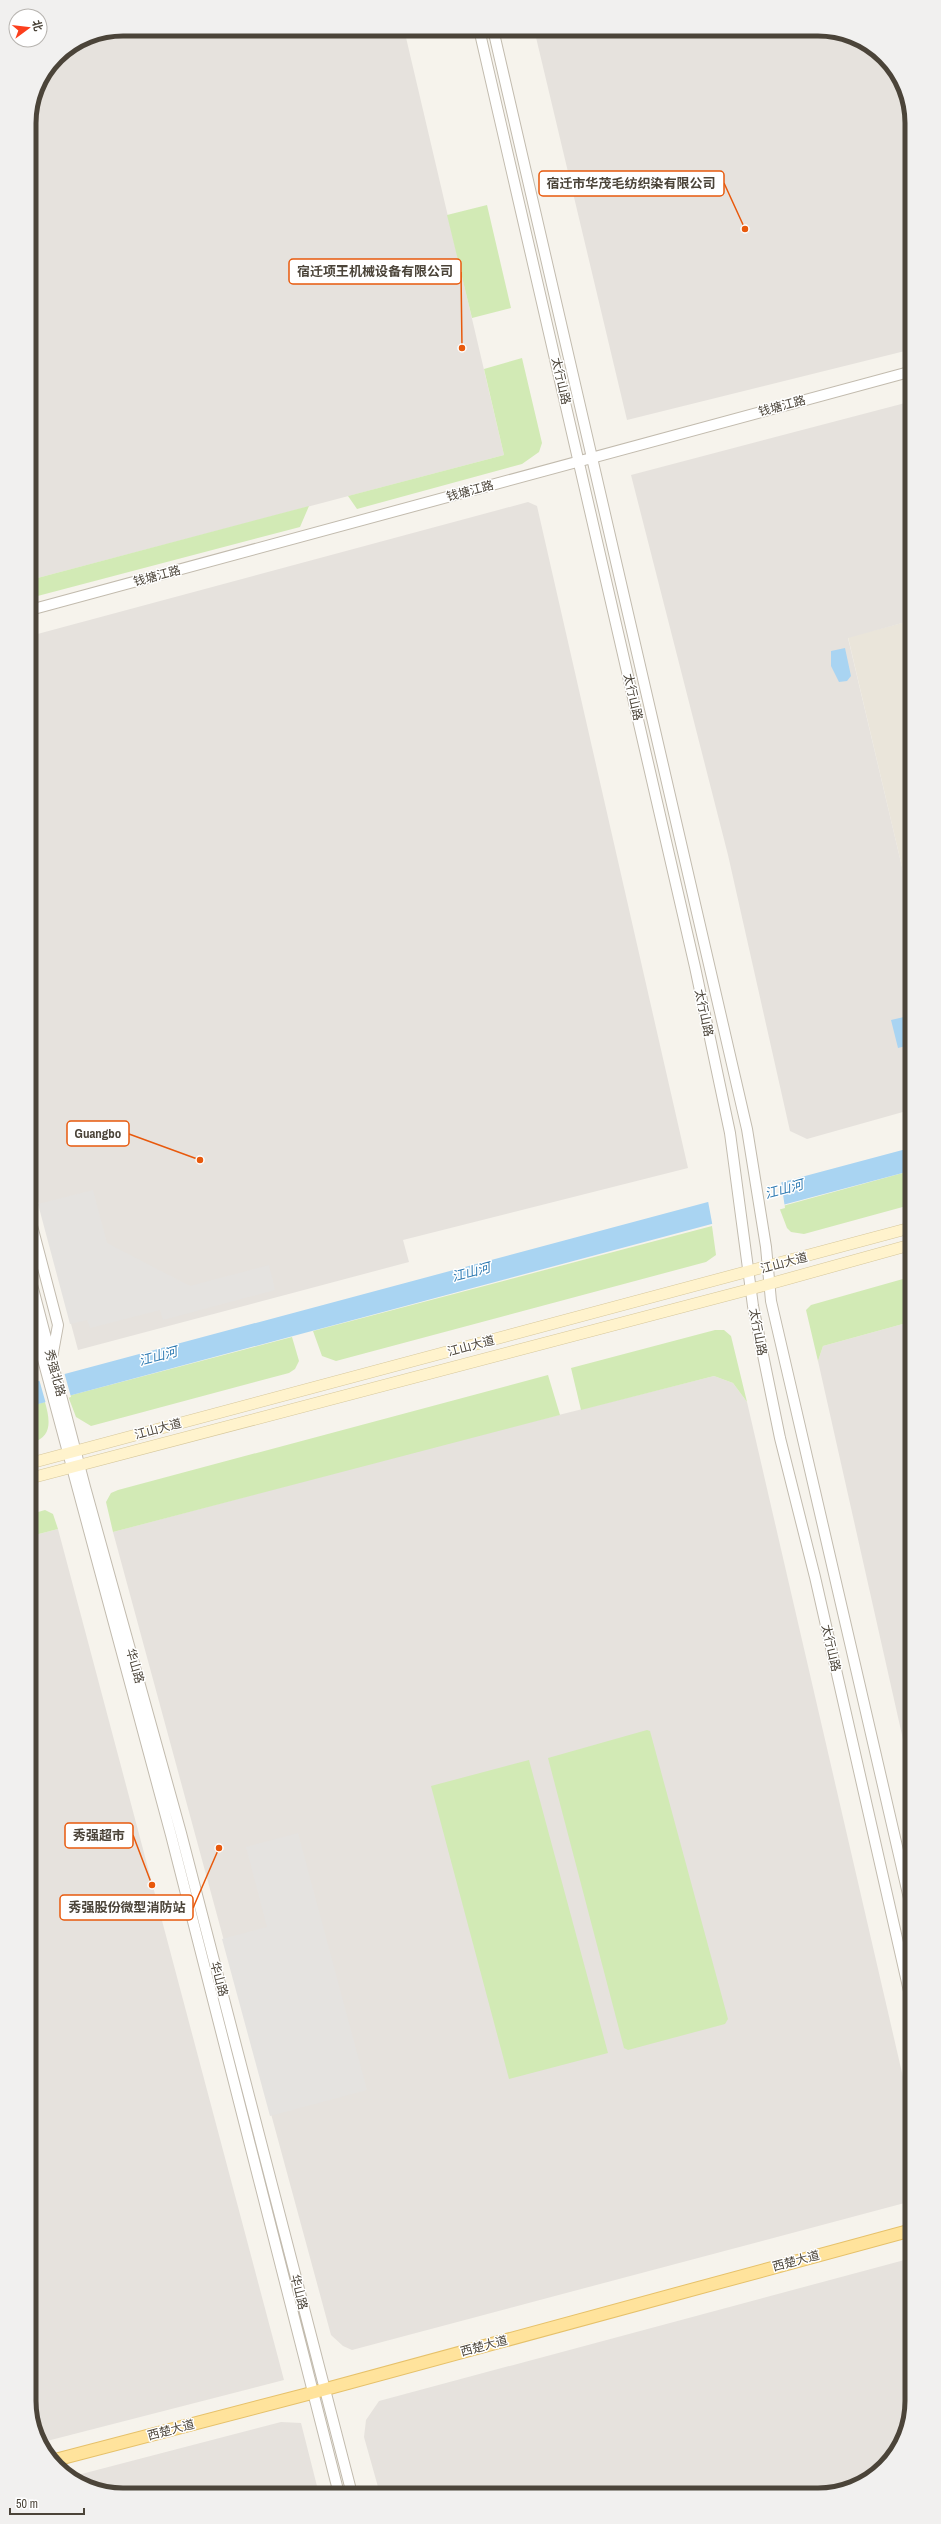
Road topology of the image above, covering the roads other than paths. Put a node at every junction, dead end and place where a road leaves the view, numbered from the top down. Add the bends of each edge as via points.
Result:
1 (481, 36) edge
2 (495, 36) edge
3 (905, 373) edge
4 (592, 458) junction
5 (580, 462) junction
6 (36, 608) edge
7 (905, 1229) edge
8 (36, 1241) edge
9 (905, 1246) edge
10 (768, 1267) junction
11 (748, 1272) junction
12 (770, 1284) junction
13 (751, 1290) junction
14 (36, 1306) edge
15 (36, 1330) edge
16 (36, 1352) edge
17 (48, 1365) junction
18 (71, 1452) junction
19 (36, 1462) edge
20 (75, 1466) junction
21 (36, 1477) edge
22 (905, 1881) edge
23 (905, 1974) edge
24 (905, 2232) edge
25 (318, 2391) junction
26 (59, 2459) edge
27 (338, 2488) edge
28 (350, 2488) edge

1 - 5 street, 太行山路
2 - 4 street, 太行山路
3 - 4 street, 钱塘江路
4 - 5 street, 钱塘江路
4 - 10 street, 太行山路 via 747,1129
5 - 6 street, 钱塘江路
5 - 11 street, 太行山路 via 730,1133
7 - 10 main road, 江山大道
8 - 17 street via 58,1325
9 - 12 main road, 江山大道
10 - 11 main road, 江山大道
10 - 12 street, 太行山路
11 - 13 street, 太行山路
11 - 18 main road, 江山大道
12 - 13 main road, 江山大道
12 - 22 street, 太行山路 via 771,1301
13 - 20 main road, 江山大道
13 - 23 street, 太行山路 via 780,1438 815,1577
14 - 17 street, 秀强北路
15 - 17 street, 秀强北路
16 - 17 street
17 - 18 street, 秀强北路
18 - 19 main road, 江山大道
18 - 20 street, 秀强北路
20 - 21 main road, 江山大道
20 - 25 street, 华山路 via 181,1833
24 - 25 main road, 西楚大道
25 - 26 main road, 西楚大道
25 - 27 street, 华山路
25 - 28 street, 华山路

